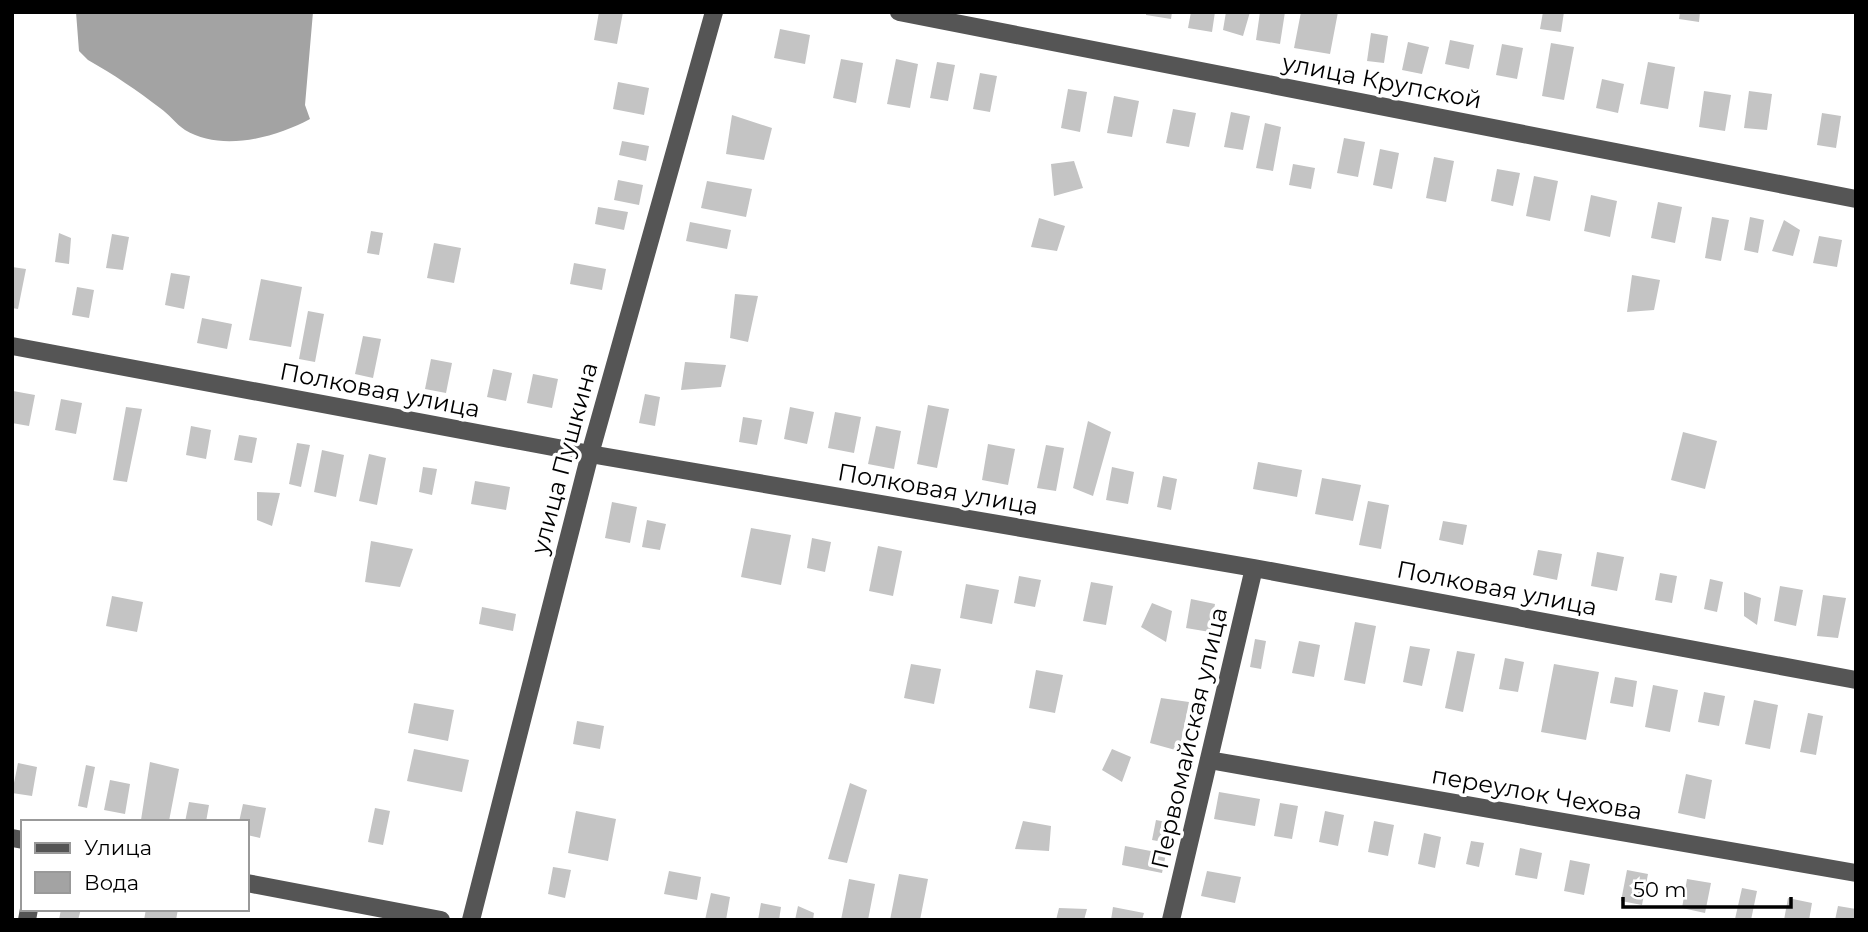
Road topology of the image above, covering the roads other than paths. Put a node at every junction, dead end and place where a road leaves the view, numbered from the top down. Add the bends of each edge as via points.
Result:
1 (714, 12) edge
2 (899, 12) edge
3 (1856, 199) edge
4 (12, 346) edge
5 (590, 454) junction
6 (1254, 568) junction
7 (1856, 680) edge
8 (1209, 760) junction
9 (1856, 873) edge
10 (248, 883) edge
11 (441, 920) edge
12 (471, 920) edge
13 (1171, 920) edge

1 - 5 street, улица Пушкина
2 - 3 street, улица Крупской
4 - 5 street, Полковая улица
5 - 6 street, Полковая улица
5 - 12 street, улица Пушкина
6 - 7 street, Полковая улица
6 - 8 street, Первомайская улица
8 - 9 street, переулок Чехова
8 - 13 street, Первомайская улица
10 - 11 street

